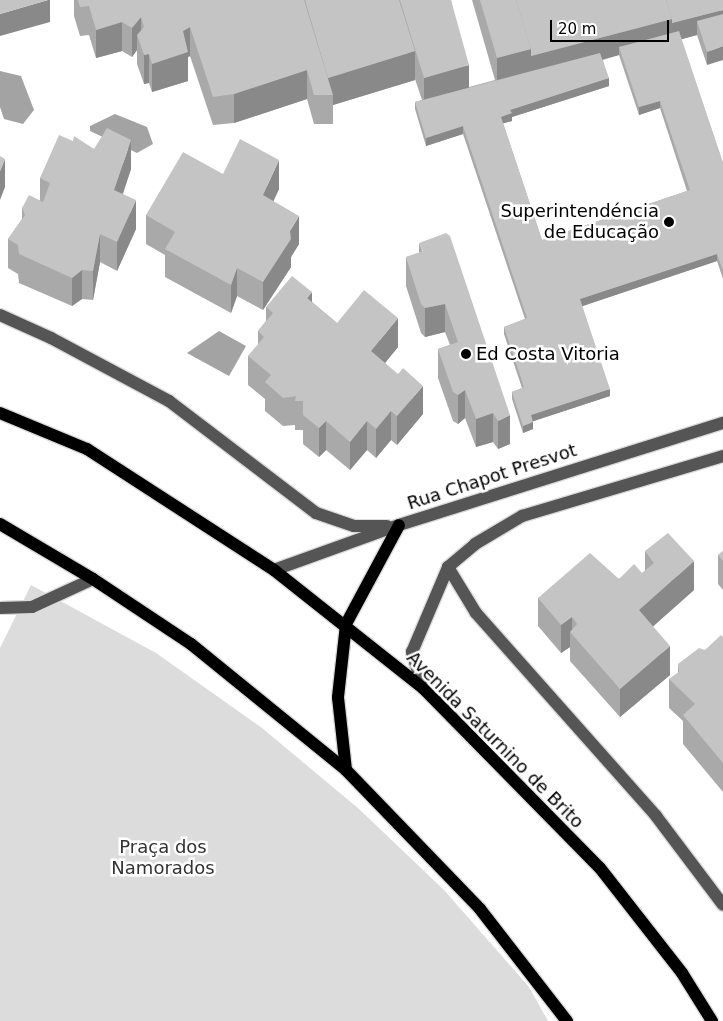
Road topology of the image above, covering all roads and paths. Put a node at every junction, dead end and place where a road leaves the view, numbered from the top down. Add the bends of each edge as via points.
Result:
1 (0, 315) edge
2 (0, 413) edge
3 (723, 423) edge
4 (723, 456) edge
5 (0, 524) edge
6 (399, 525) junction
7 (448, 567) junction
8 (274, 570) junction
9 (93, 579) junction
10 (0, 608) edge
11 (346, 624) junction
12 (423, 688) junction
13 (346, 770) junction
14 (723, 905) edge
15 (567, 1021) edge
16 (712, 1021) edge

1 - 6 street via 52,338 169,401 316,514 354,526
2 - 8 main road, Avenida Saturnino de Brito via 87,449
3 - 6 street, Rua Chapot Presvot
4 - 7 street via 522,516 475,544
5 - 9 main road
6 - 8 street, Rua Chapot Presvot
6 - 11 main road
7 - 12 street via 412,652
7 - 14 street via 476,614 656,816
8 - 11 main road, Avenida Saturnino de Brito
9 - 10 street via 32,607
9 - 13 main road via 191,644
11 - 12 main road, Avenida Saturnino de Brito
11 - 13 main road via 338,697
12 - 16 main road, Avenida Saturnino de Brito via 600,868 682,973
13 - 15 main road via 480,909

